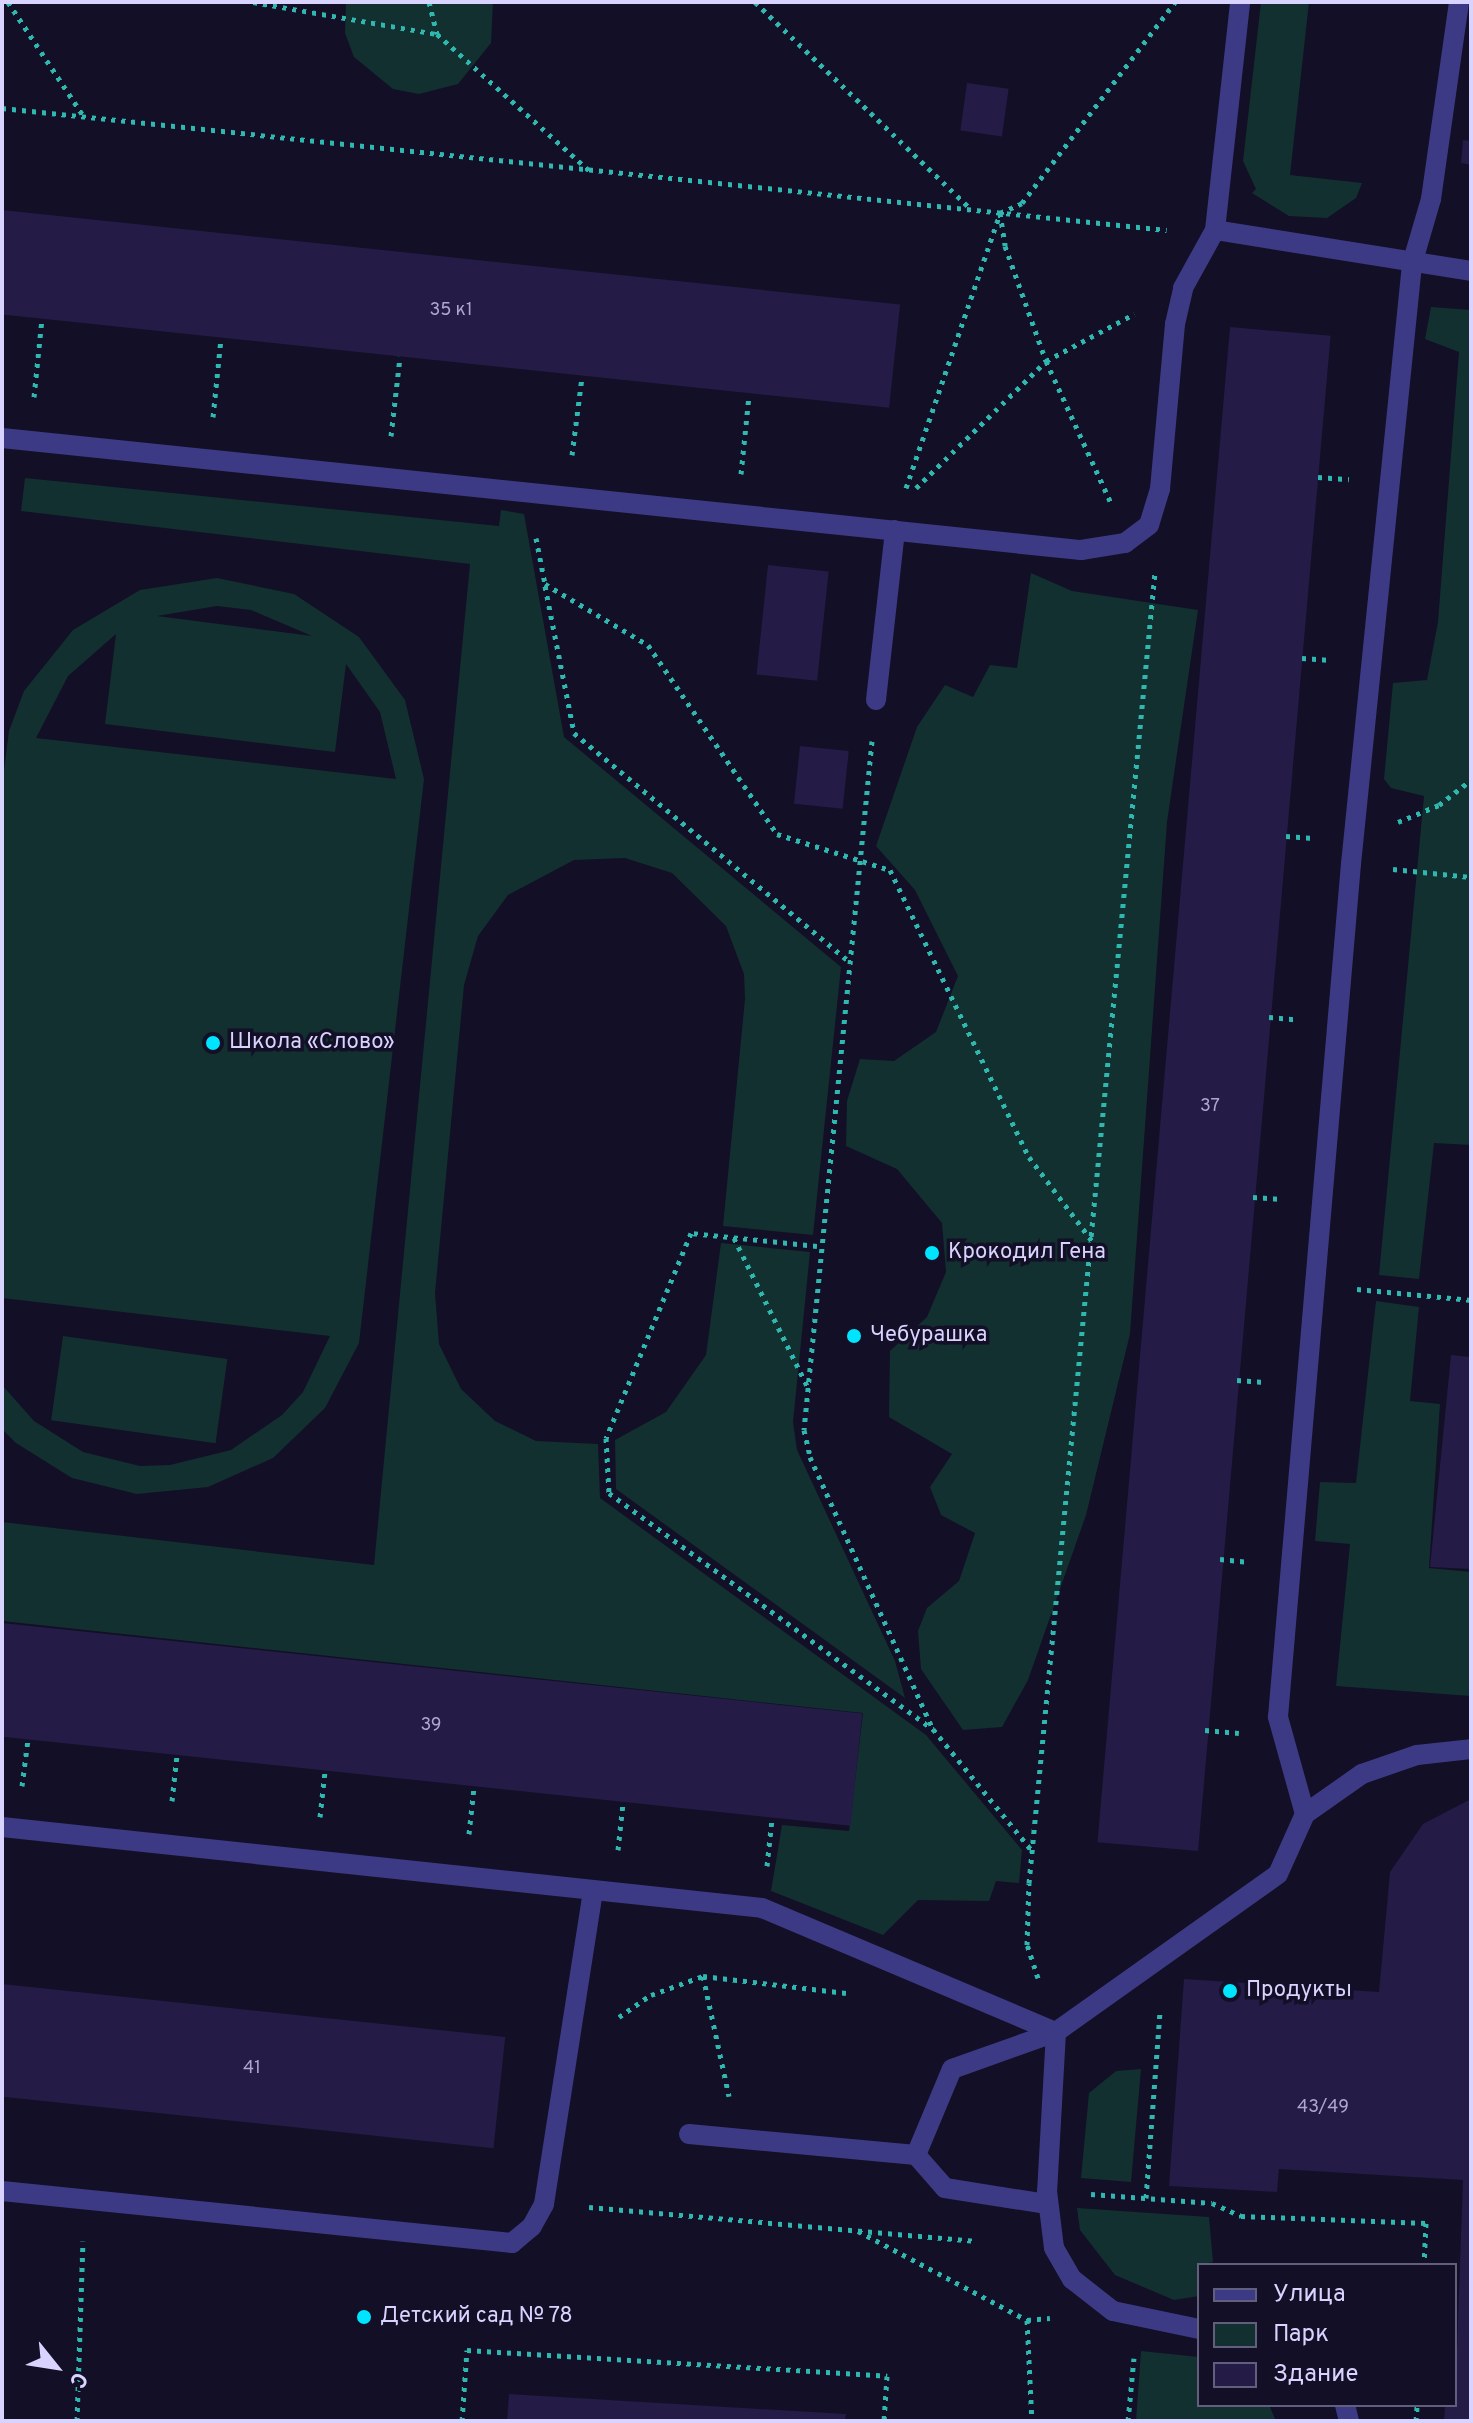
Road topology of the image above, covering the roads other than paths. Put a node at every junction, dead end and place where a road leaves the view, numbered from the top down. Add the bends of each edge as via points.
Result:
1 (1240, 2) edge
2 (1459, 2) edge
3 (1215, 230) junction
4 (1412, 264) junction
5 (1471, 271) edge
6 (2, 438) edge
7 (895, 530) junction
8 (876, 700) road end
9 (1471, 1749) edge
10 (1305, 1814) junction
11 (2, 1827) edge
12 (593, 1891) junction
13 (1056, 2032) junction
14 (689, 2134) dead end
15 (916, 2155) junction
16 (2, 2191) edge
17 (1046, 2198) junction
18 (1197, 2329) edge

1 - 3 lane
2 - 4 lane via 1431,199
3 - 4 lane via 1332,244
3 - 7 lane via 1183,288 1160,489 1149,525 1125,543 1081,550
4 - 5 lane
4 - 10 lane via 1278,1717
6 - 7 lane
7 - 8 lane
9 - 10 lane via 1417,1755 1362,1774
10 - 13 lane via 1278,1874
11 - 12 lane
12 - 13 lane via 774,1912
12 - 16 lane via 544,2204 532,2226 512,2243
13 - 15 lane via 952,2069
13 - 17 lane
14 - 15 lane
15 - 17 lane via 945,2188
17 - 18 lane via 1054,2248 1091,2297 1137,2320

